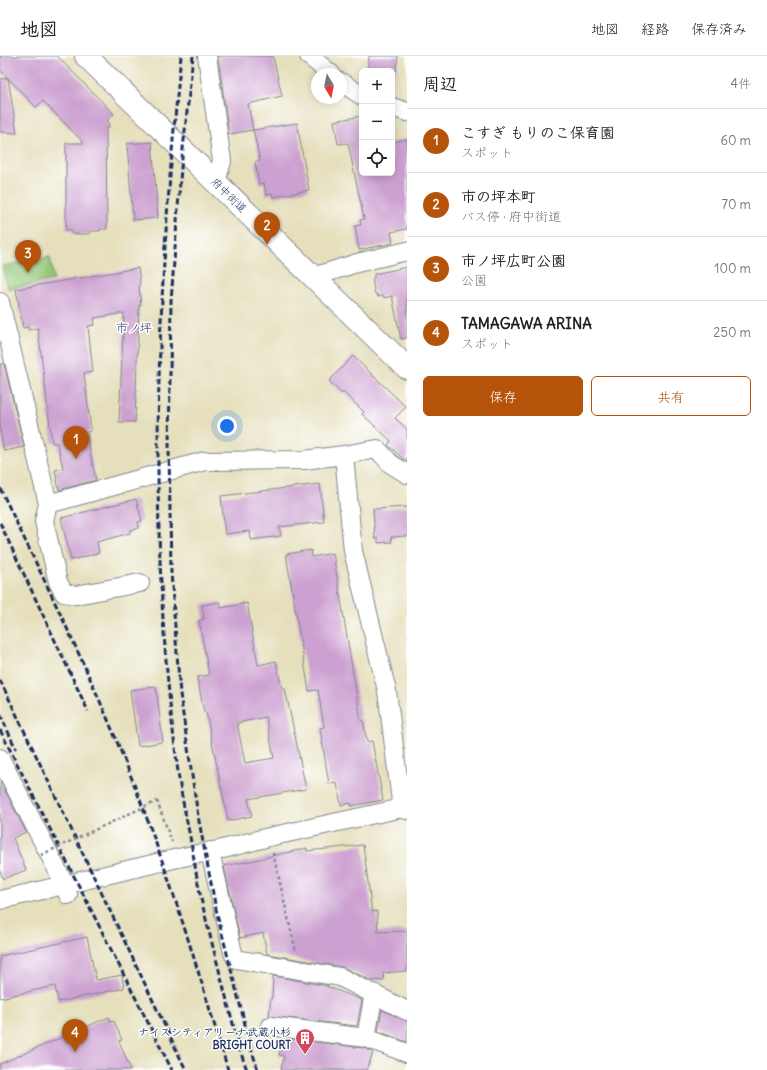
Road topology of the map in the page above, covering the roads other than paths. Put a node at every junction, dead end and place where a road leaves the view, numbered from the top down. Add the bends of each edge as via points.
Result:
1 (86, 56) edge
2 (207, 56) edge
3 (309, 56) edge
4 (324, 68) edge
5 (347, 86) edge
6 (359, 94) edge
7 (395, 108) edge
8 (407, 112) edge
9 (216, 182) junction
10 (407, 251) edge
11 (313, 277) junction
12 (0, 302) edge
13 (407, 368) edge
14 (344, 455) junction
15 (407, 474) edge
16 (48, 504) junction
17 (140, 583) dead end
18 (0, 758) edge
19 (405, 809) edge
20 (210, 851) junction
21 (66, 890) junction
22 (0, 900) edge
23 (374, 993) junction
24 (407, 1012) edge
25 (271, 1026) dead end
26 (366, 1038) junction
27 (407, 1053) edge

1 - 9 highway, 府中街道
2 - 9 street via 222,161
3 - 4 street
5 - 6 street
7 - 8 street
9 - 11 highway, 府中街道
10 - 11 street
11 - 13 highway, 府中街道
12 - 16 street
14 - 15 street via 377,449 391,464
14 - 16 street via 304,460 205,461
14 - 19 street via 353,551 386,691
16 - 17 street via 44,521 58,582 64,592 76,595
18 - 21 street
19 - 20 street
20 - 21 street
20 - 23 street via 236,959 340,977
21 - 22 street
23 - 24 street
23 - 26 street
25 - 26 street
26 - 27 street

